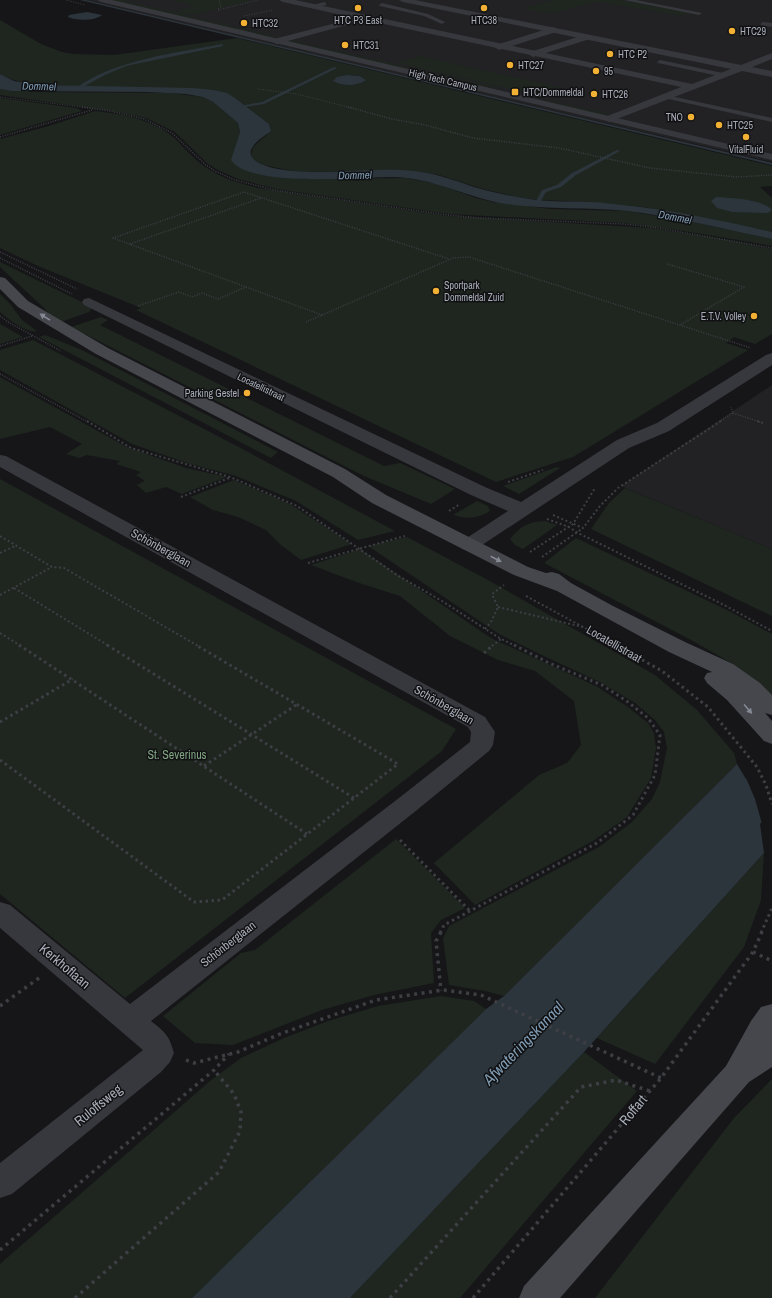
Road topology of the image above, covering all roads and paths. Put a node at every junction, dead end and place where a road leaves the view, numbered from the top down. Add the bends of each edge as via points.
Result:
1 (101, 0) edge
2 (219, 0) edge
3 (258, 0) edge
4 (283, 0) edge
5 (403, 0) edge
6 (433, 0) edge
7 (627, 0) edge
8 (420, 3) junction
9 (300, 4) junction
10 (324, 4) dead end
11 (382, 5) dead end
12 (313, 6) junction
13 (398, 9) junction
14 (698, 13) dead end
15 (243, 16) dead end
16 (368, 17) junction
17 (442, 22) dead end
18 (763, 24) dead end
19 (772, 25) edge
20 (553, 30) junction
21 (586, 37) junction
22 (277, 41) junction
23 (499, 47) junction
24 (532, 54) junction
25 (772, 56) edge
26 (660, 62) dead end
27 (742, 68) junction
28 (772, 74) edge
29 (723, 75) junction
30 (694, 86) junction
31 (258, 89) dead end
32 (0, 97) edge
33 (666, 97) junction
34 (93, 109) junction
35 (609, 119) junction
36 (772, 120) edge
37 (0, 137) edge
38 (772, 157) edge
39 (772, 175) edge
40 (261, 198) junction
41 (130, 244) junction
42 (772, 248) edge
43 (0, 252) edge
44 (0, 258) edge
45 (449, 259) junction
46 (667, 264) dead end
47 (0, 281) edge
48 (246, 287) junction
49 (84, 296) junction
50 (138, 306) dead end
51 (322, 315) junction
52 (306, 322) dead end
53 (680, 325) junction
54 (32, 336) dead end
55 (0, 346) edge
56 (765, 354) edge
57 (0, 374) edge
58 (703, 402) junction
59 (730, 405) dead end
60 (733, 413) junction
61 (763, 424) dead end
62 (0, 460) edge
63 (230, 478) junction
64 (181, 497) dead end
65 (527, 508) junction
66 (569, 527) dead end
67 (583, 528) junction
68 (578, 533) junction
69 (410, 535) dead end
70 (0, 536) edge
71 (476, 541) junction
72 (16, 545) junction
73 (359, 548) junction
74 (0, 553) edge
75 (308, 562) dead end
76 (52, 567) junction
77 (500, 582) dead end
78 (505, 585) dead end
79 (14, 588) junction
80 (0, 595) edge
81 (525, 596) dead end
82 (498, 607) dead end
83 (587, 628) junction
84 (772, 631) edge
85 (0, 633) edge
86 (501, 639) junction
87 (677, 647) junction
88 (484, 653) dead end
89 (73, 679) junction
90 (296, 705) junction
91 (772, 708) edge
92 (0, 722) edge
93 (252, 734) junction
94 (772, 736) edge
95 (0, 760) edge
96 (204, 766) junction
97 (354, 798) junction
98 (772, 804) edge
99 (383, 823) junction
100 (307, 834) junction
101 (772, 908) edge
102 (470, 911) junction
103 (0, 912) edge
104 (753, 952) junction
105 (772, 961) edge
106 (61, 963) junction
107 (441, 991) junction
108 (0, 1006) edge
109 (772, 1016) edge
110 (130, 1020) junction
111 (772, 1050) edge
112 (159, 1053) junction
113 (230, 1054) junction
114 (214, 1070) junction
115 (737, 1075) junction
116 (661, 1078) junction
117 (650, 1091) junction
118 (0, 1183) edge
119 (0, 1250) edge
120 (75, 1298) edge
121 (390, 1298) edge
122 (473, 1298) edge
123 (537, 1298) edge

1 - 22 street, High Tech Campus
2 - 3 path via 221,8 214,11
4 - 9 street, High Tech Campus
5 - 8 street, High Tech Campus
6 - 8 street, High Tech Campus
7 - 14 lane
8 - 13 street, High Tech Campus
8 - 20 street, High Tech Campus
9 - 12 street, High Tech Campus
9 - 15 path
10 - 12 lane
11 - 13 lane
12 - 16 street, High Tech Campus
13 - 16 street, High Tech Campus
13 - 17 lane via 426,15
16 - 22 street, High Tech Campus
16 - 23 street, High Tech Campus
18 - 19 lane
20 - 21 street, High Tech Campus
20 - 23 street, High Tech Campus
21 - 24 street, High Tech Campus
21 - 27 street, High Tech Campus
22 - 35 street, High Tech Campus
23 - 24 street, High Tech Campus
24 - 30 street, High Tech Campus
25 - 27 street
26 - 29 lane
27 - 28 street, High Tech Campus
27 - 29 street
29 - 30 street
30 - 33 street
31 - 39 path via 297,94 473,138 559,148 650,168 736,177
32 - 34 path
33 - 35 street
33 - 36 lane
34 - 37 path
34 - 42 path via 144,119 172,132 215,171 235,180 274,190 448,215 652,227
35 - 38 street, High Tech Campus
40 - 41 path
40 - 41 path via 244,192 113,238
40 - 45 path
41 - 48 path
43 - 49 path
44 - 49 path
45 - 51 path
45 - 53 path via 469,257
46 - 53 path via 744,287
47 - 71 main road via 23,304 25,315 34,324 62,339 102,351 339,473 379,499
48 - 50 path via 218,299 202,293 192,297 179,292
48 - 51 path
49 - 65 street, Locatellistraat via 478,491
51 - 52 path
53 - 56 path
54 - 55 path
56 - 58 street
57 - 63 path via 131,448
58 - 60 path
58 - 65 street via 663,427 623,444
59 - 60 path
60 - 61 path
60 - 67 path via 618,488
62 - 99 street, Schönberglaan via 476,722 483,732 481,745
63 - 64 path
63 - 73 path via 297,506
65 - 67 path
65 - 71 street
66 - 68 path
67 - 68 path
68 - 84 path
69 - 73 path
70 - 72 path
71 - 87 main road via 533,564 564,587
72 - 74 path
72 - 76 path
73 - 75 path
73 - 86 path via 397,575
76 - 79 path
76 - 90 path via 64,568
77 - 78 path
79 - 80 path
79 - 93 path
81 - 83 path, Locatellistraat
82 - 83 path
83 - 98 path, Locatellistraat via 662,671 708,707 757,767
85 - 89 path
86 - 88 path
86 - 102 path via 548,663 602,685 648,718 660,735 655,775 633,815 597,843
87 - 91 main road via 725,670 752,688
87 -> 94 main road via 735,695
89 - 92 path
89 - 96 path
90 - 93 path
90 - 97 path via 398,764
93 - 96 path
93 - 97 path
95 - 100 path via 194,902 222,900
96 - 100 path
97 - 100 path
99 - 102 path
99 - 110 street, Schönberglaan
101 - 104 path, Roffart
102 - 107 path via 444,925 436,941
103 - 106 street, Kerkhoflaan
104 - 105 path
104 - 116 path, Roffart
106 - 108 path
106 - 110 street, Kerkhoflaan
107 - 113 path via 376,1000
107 - 116 path via 481,995
109 - 115 main road
110 - 112 street via 156,1043
111 - 115 main road
112 - 113 path via 194,1063
112 - 118 street, Ruloffsweg via 150,1063
113 - 114 path
114 - 119 path
114 - 120 path via 234,1094 241,1112 240,1131 219,1172
115 - 123 main road
116 - 117 path, Roffart
117 - 121 path via 616,1080 581,1087
117 - 122 path, Roffart

